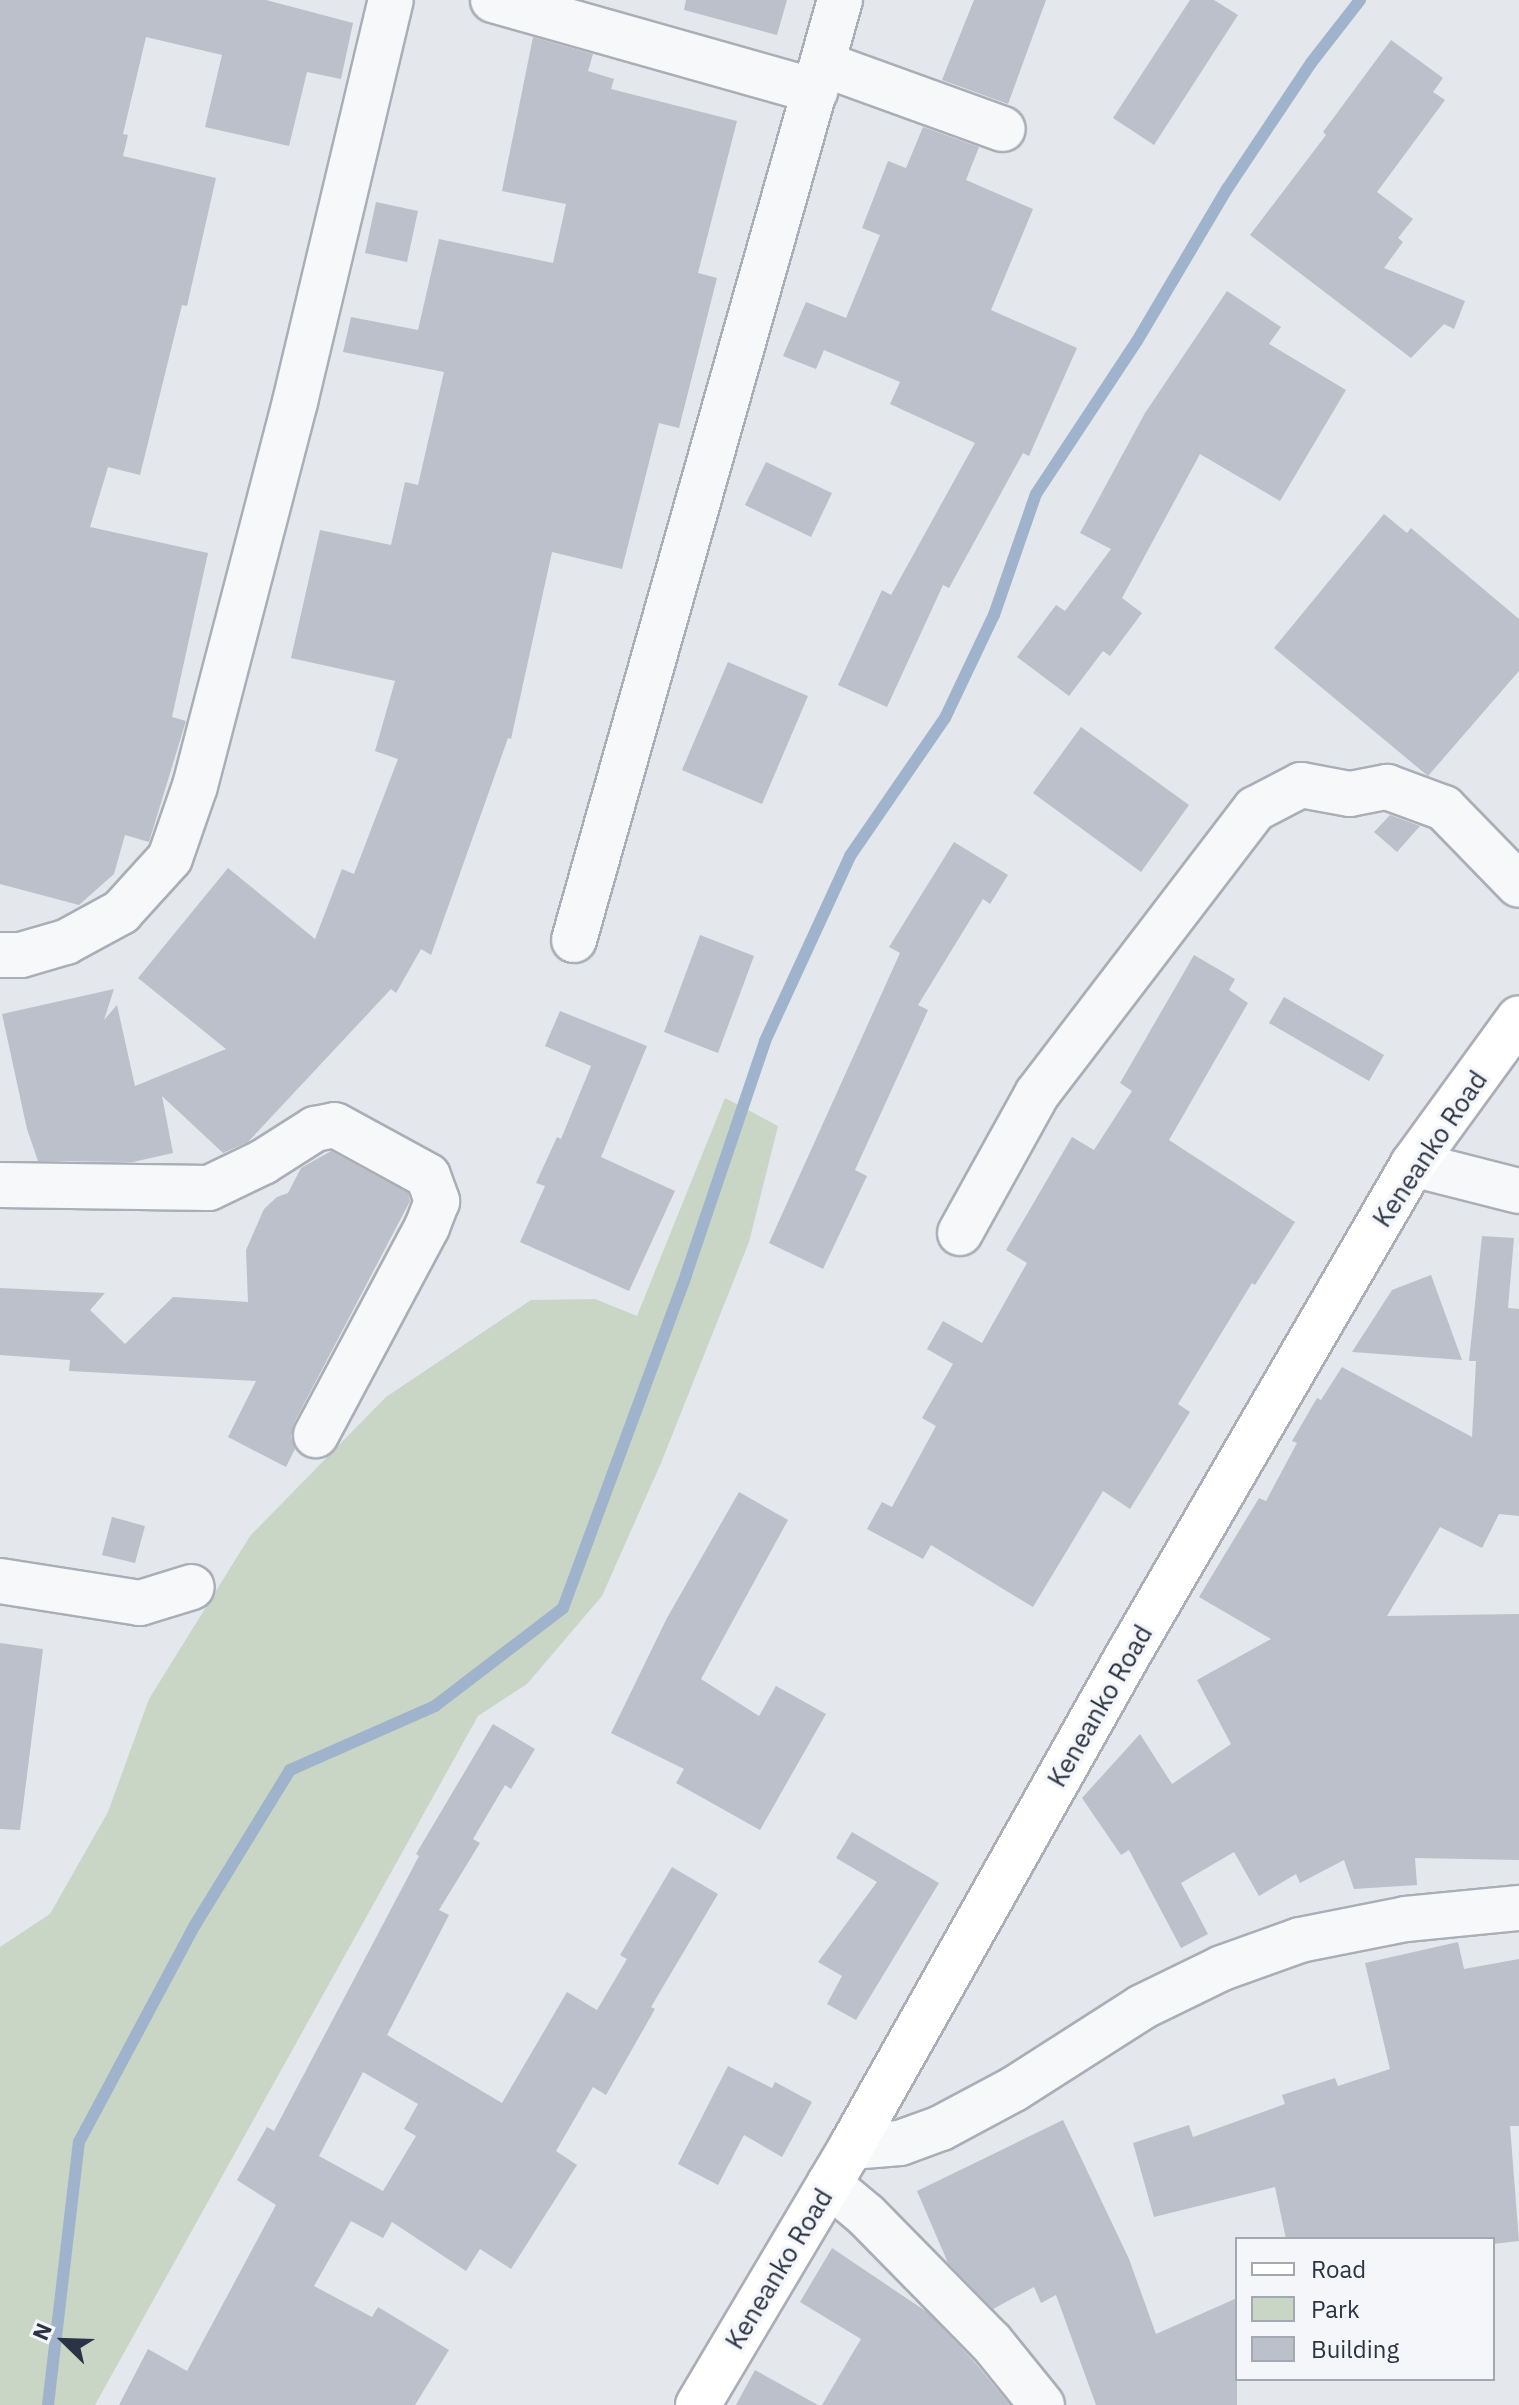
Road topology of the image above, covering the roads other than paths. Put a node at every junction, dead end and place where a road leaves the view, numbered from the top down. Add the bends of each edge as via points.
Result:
1 (391, 0) edge
2 (493, 0) edge
3 (840, 0) edge
4 (819, 77) junction
5 (1003, 129) dead end
6 (1519, 885) edge
7 (574, 940) dead end
8 (0, 955) edge
9 (1519, 1018) edge
10 (1413, 1164) junction
11 (0, 1185) edge
12 (1519, 1191) edge
13 (960, 1233) dead end
14 (316, 1435) dead end
15 (0, 1581) edge
16 (192, 1587) dead end
17 (1519, 1908) edge
18 (851, 2147) junction
19 (829, 2184) junction
20 (698, 2405) edge
21 (1042, 2405) edge

1 - 8 street via 295,402 195,786 170,858 121,912 66,942 21,955
2 - 4 street
3 - 4 street
4 - 5 street
4 - 7 street
6 - 13 street via 1444,808 1387,787 1350,794 1301,785 1255,809 1037,1094
9 - 10 street, Keneanko Road
10 - 12 street
10 - 18 street, Keneanko Road
11 - 14 street via 209,1188 315,1129 335,1125 428,1176 437,1201 427,1227
15 - 16 street via 140,1603
17 - 18 street via 1391,1922 1300,1940 1222,1968 1142,2007 1014,2089 941,2128 900,2143
18 - 19 street, Keneanko Road
19 - 20 street, Keneanko Road
19 - 21 street via 991,2342

